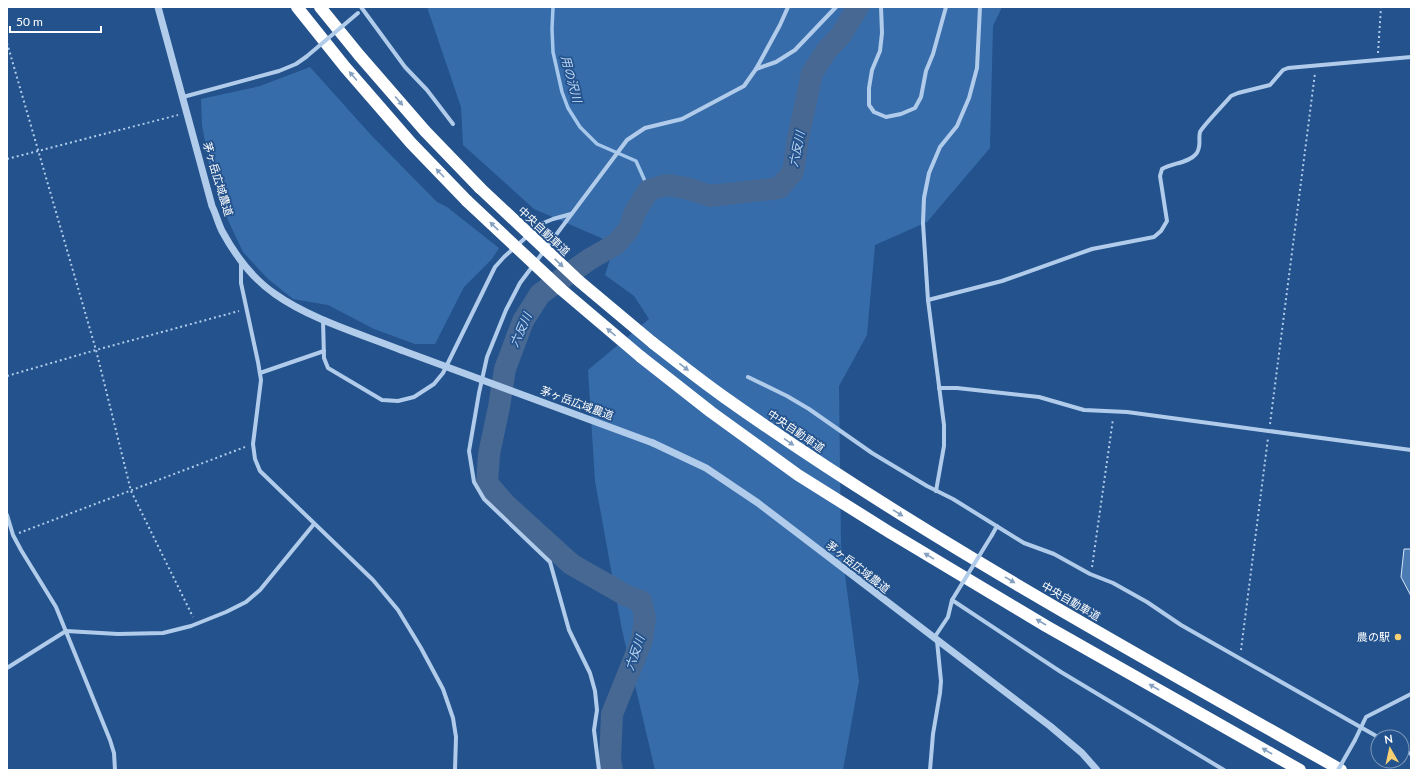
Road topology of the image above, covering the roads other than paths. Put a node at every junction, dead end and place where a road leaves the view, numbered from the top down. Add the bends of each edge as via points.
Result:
1 (158, 7) edge
2 (297, 7) edge
3 (320, 7) edge
4 (788, 7) edge
5 (836, 7) edge
6 (881, 7) edge
7 (946, 7) edge
8 (980, 7) edge
9 (362, 8) edge
10 (1411, 57) edge
11 (756, 69) junction
12 (183, 97) junction
13 (453, 124) dead end
14 (571, 214) junction
15 (241, 259) junction
16 (928, 300) junction
17 (323, 320) junction
18 (324, 351) junction
19 (260, 374) junction
20 (748, 377) dead end
21 (939, 388) junction
22 (1411, 450) edge
23 (936, 490) junction
24 (7, 514) edge
25 (314, 524) junction
26 (998, 526) junction
27 (952, 600) junction
28 (66, 631) junction
29 (935, 640) junction
30 (7, 668) edge
31 (1411, 694) edge
32 (1361, 728) junction
33 (1370, 733) edge
34 (115, 770) edge
35 (455, 770) edge
36 (599, 770) edge
37 (930, 770) edge
38 (1097, 770) edge
39 (1224, 770) edge
40 (1300, 770) edge
41 (1339, 770) edge

1 - 12 street, 茅ヶ岳広域農道
40 -> 2 highway, bridge via 1039,622 889,532 811,483 711,412 562,290 467,201 386,114
3 -> 41 highway, 中央自動車道, bridge via 425,131 480,188 579,281 722,396 899,514 1058,609
4 - 11 street
5 - 11 street via 795,50 776,62
6 - 7 street via 880,51 872,70 869,105 874,112 886,117 915,108 921,97 926,70 934,54
8 - 16 street via 977,68 957,126 940,147 924,198
9 - 12 street, bridge via 296,64
9 - 13 street via 405,67 428,90
10 - 16 street via 1288,68 1270,85 1231,96 1200,131 1196,154 1162,169 1160,176 1167,221 1154,237 1092,249 1002,281
11 - 14 street via 744,86 682,119 645,128 627,140
12 - 15 street, 茅ヶ岳広域農道 via 212,206 222,231
14 - 18 street via 541,224 495,267 443,373 434,384 414,397 382,400 328,368
14 - 36 street via 520,283 506,310 487,357 469,452 474,482 484,499 550,562 569,630 590,673 595,691 597,710 594,730
15 - 17 street, 茅ヶ岳広域農道 via 252,275 275,294 307,314
15 - 19 street via 241,284
16 - 21 street
17 - 18 street
17 - 29 street, 茅ヶ岳広域農道, bridge via 653,443 706,468 758,503
18 - 19 street
19 - 25 street via 253,444 255,459 260,471
20 - 23 street via 809,409 872,453
21 - 22 street via 1038,397 1084,410
21 - 23 street via 944,446
23 - 26 street
24 - 28 street via 21,550 56,607
25 - 28 street via 260,590 246,602 226,612 163,634
25 - 35 street via 373,580 398,610 422,648 443,689 453,718 456,737
26 - 27 street, bridge
26 - 32 street via 1024,543 1054,554 1147,602 1181,625
27 - 29 street via 948,617
27 - 39 street via 1061,672
28 - 30 street
28 - 34 street via 110,740
29 - 37 street via 941,681
29 - 38 street, 茅ヶ岳広域農道 via 1050,726 1082,753
31 - 32 street via 1366,717
32 - 33 street
32 - 41 street, bridge

